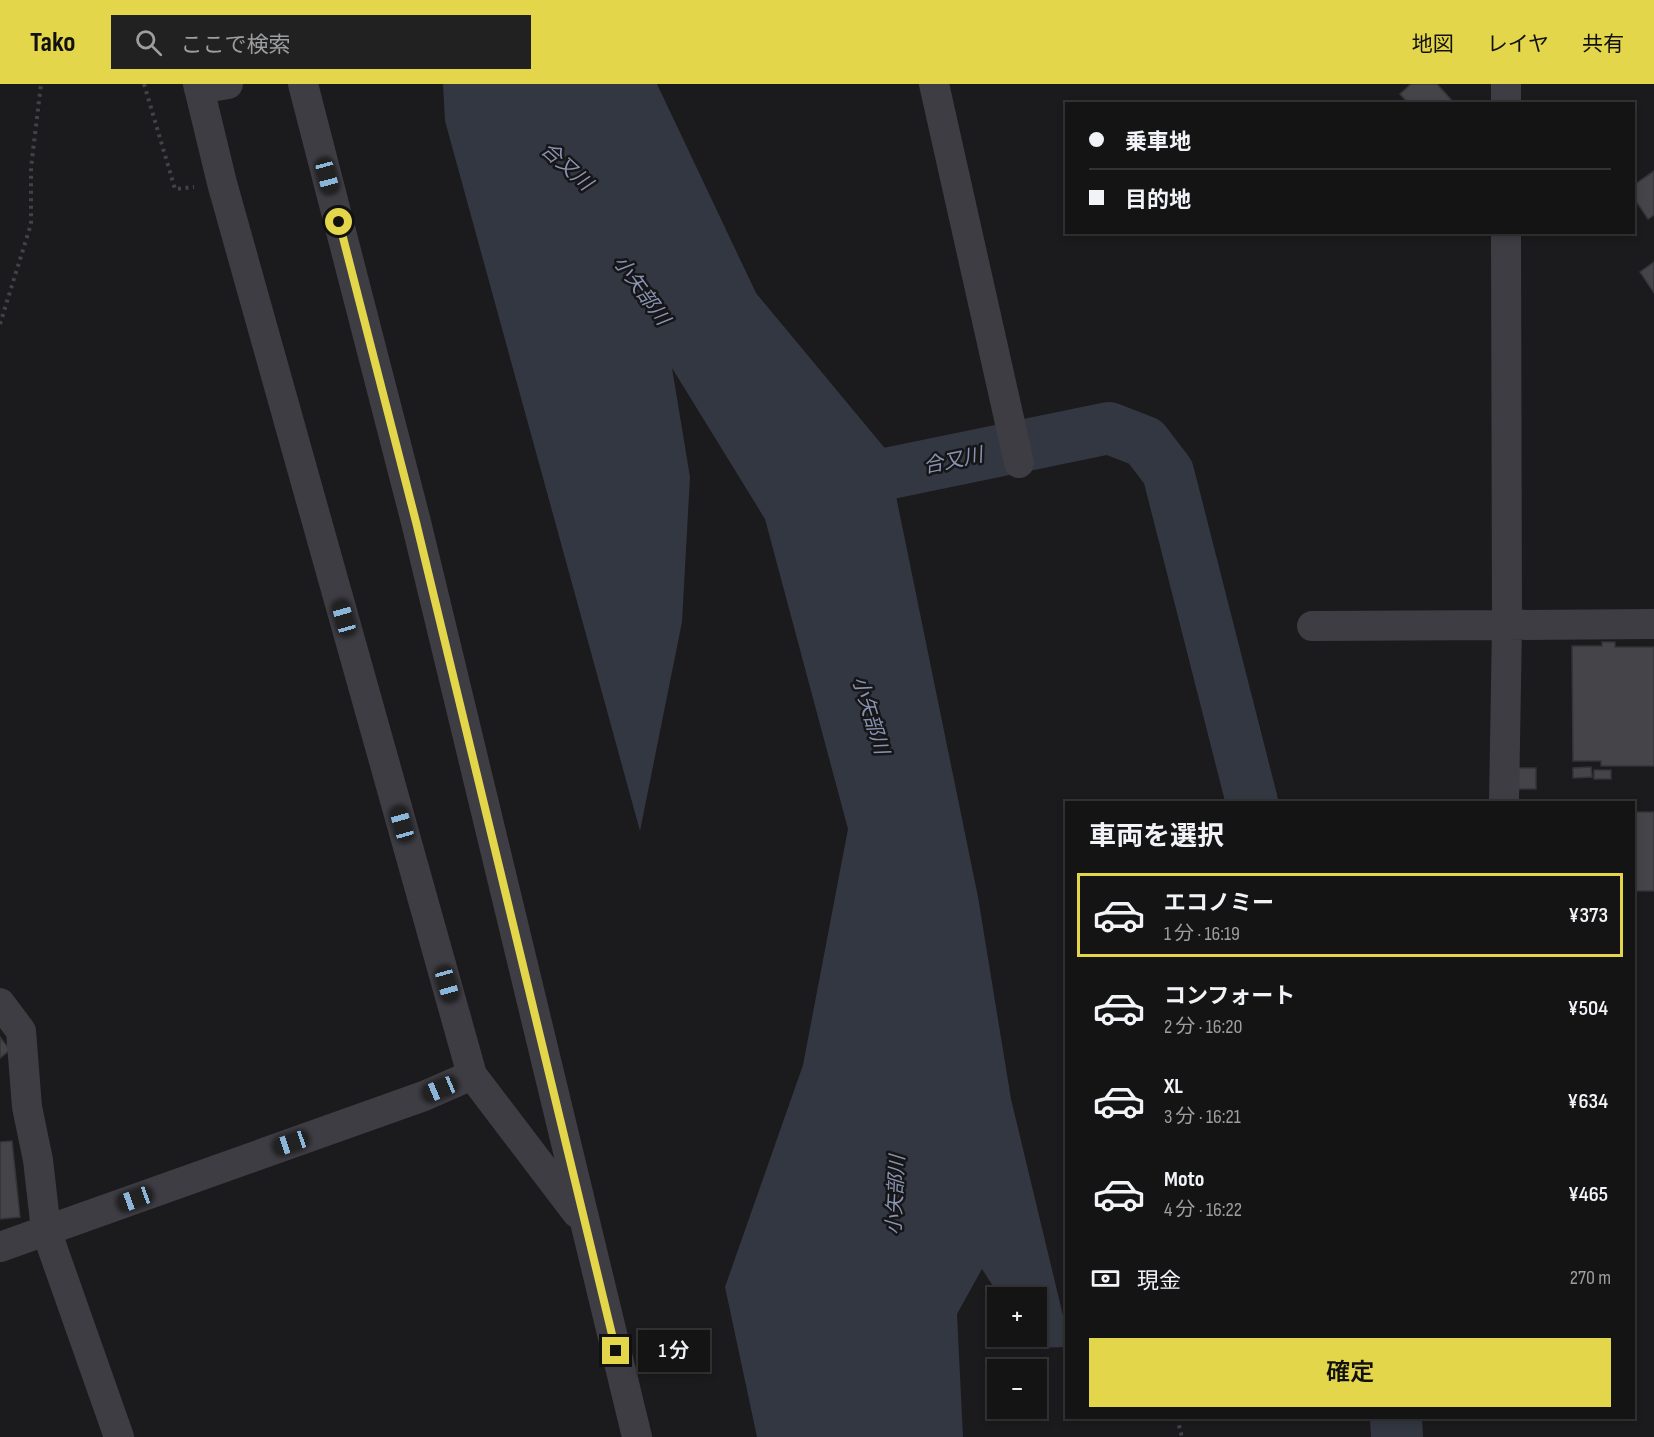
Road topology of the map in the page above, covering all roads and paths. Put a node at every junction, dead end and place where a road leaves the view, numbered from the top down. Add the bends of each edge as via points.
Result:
1 (41, 84) edge
2 (144, 84) edge
3 (228, 84) edge
4 (303, 84) edge
5 (934, 84) edge
6 (1506, 84) edge
7 (198, 86) edge
8 (1506, 102) edge
9 (222, 183) junction
10 (1506, 234) edge
11 (0, 324) edge
12 (1019, 463) dead end
13 (1654, 624) edge
14 (1506, 625) junction
15 (1312, 626) dead end
16 (1504, 801) edge
17 (0, 1003) edge
18 (472, 1076) junction
19 (584, 1222) junction
20 (46, 1230) junction
21 (0, 1247) edge
22 (1177, 1419) edge
23 (119, 1437) edge
24 (637, 1437) edge
25 (1182, 1437) edge

1 - 11 path via 31,168 32,224
2 - 9 path via 175,189
3 - 7 street
4 - 19 street via 416,522
5 - 12 street
6 - 8 street
7 - 9 street
9 - 18 street
10 - 14 street
13 - 14 street
14 - 15 street
14 - 16 street
17 - 20 street via 21,1031 27,1107
18 - 19 street
18 - 20 street
19 - 24 street
20 - 21 street
20 - 23 street
22 - 25 path

